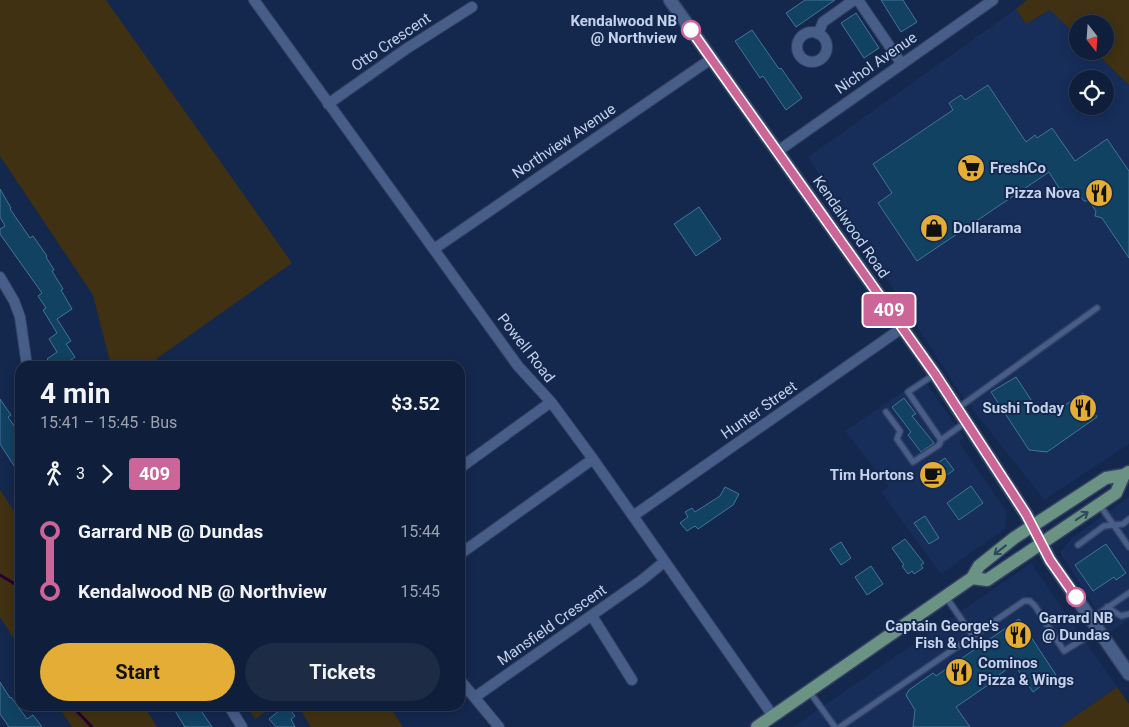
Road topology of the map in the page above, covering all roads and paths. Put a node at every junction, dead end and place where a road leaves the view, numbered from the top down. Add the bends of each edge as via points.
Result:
1 (254, 0) edge
2 (670, 0) edge
3 (854, 0) edge
4 (858, 0) edge
5 (993, 0) edge
6 (472, 7) dead end
7 (818, 34) dead end
8 (711, 58) junction
9 (901, 63) junction
10 (328, 104) junction
11 (778, 151) junction
12 (434, 249) junction
13 (0, 277) edge
14 (1097, 308) dead end
15 (902, 328) junction
16 (26, 361) edge
17 (935, 374) junction
18 (551, 402) junction
19 (958, 408) junction
20 (886, 412) dead end
21 (967, 422) junction
22 (941, 440) junction
23 (593, 459) junction
24 (465, 464) edge
25 (1126, 473) edge
26 (1100, 504) junction
27 (633, 516) junction
28 (1129, 520) edge
29 (1114, 524) junction
30 (1032, 526) junction
31 (1041, 543) junction
32 (1078, 545) dead end
33 (1129, 546) edge
34 (465, 550) edge
35 (664, 562) junction
36 (972, 578) junction
37 (1129, 593) edge
38 (946, 597) junction
39 (1107, 607) junction
40 (1129, 614) edge
41 (592, 616) junction
42 (1091, 619) junction
43 (1098, 630) junction
44 (973, 636) junction
45 (1129, 674) edge
46 (632, 680) dead end
47 (465, 685) edge
48 (809, 691) junction
49 (476, 697) junction
50 (231, 711) edge
51 (773, 716) junction
52 (242, 727) edge
53 (499, 727) edge
54 (758, 727) edge
55 (835, 727) edge
56 (840, 727) edge

1 - 10 street, Powell Road
2 - 8 street, Kendalwood Road
3 - 7 street via 823,22
4 - 9 street
5 - 9 street, Nichol Avenue
6 - 10 street, Otto Crescent
8 - 11 street, Kendalwood Road
8 - 12 street, Northview Avenue
9 - 11 street, Nichol Avenue
10 - 12 street, Powell Road
11 - 15 street, Kendalwood Road
12 - 18 street, Powell Road via 518,366
13 - 16 street via 20,317
14 - 19 lane
15 - 17 street, Kendalwood Road
15 - 27 street, Hunter Street
17 - 19 street, Kendalwood Road
17 - 22 lane via 908,392
18 - 23 street, Powell Road
18 - 24 street
19 - 21 street, Kendalwood Road
20 - 22 lane via 900,431 897,438 913,462 939,445
21 - 22 lane
21 - 30 street, Kendalwood Road
23 - 27 street, Powell Road
23 - 34 street
25 - 26 main road via 1116,493
25 - 30 main road via 1106,478
26 - 29 lane
31 -> 26 main road
27 - 35 street, Powell Road
28 - 29 lane
29 - 32 lane via 1104,526
29 - 33 lane
30 - 31 street, Kendalwood Road
30 -> 36 main road via 979,566
31 - 36 main road via 987,580
31 - 42 street, Kendalwood Road
35 - 41 street, Mansfield Crescent
35 - 51 street, Powell Road
36 - 38 main road
37 - 39 lane
38 - 44 lane
38 - 48 main road
39 - 40 lane via 1121,616
39 - 42 lane
41 - 46 street
41 - 49 street, Mansfield Crescent
42 - 43 street, Kendalwood Road
43 - 44 lane via 1064,651 1034,606 1030,601 1024,601
43 - 45 street, Kendalwood Road
44 - 56 lane
47 - 49 street
48 - 51 main road
48 - 55 lane
49 - 53 street
50 - 52 street
51 - 54 main road

